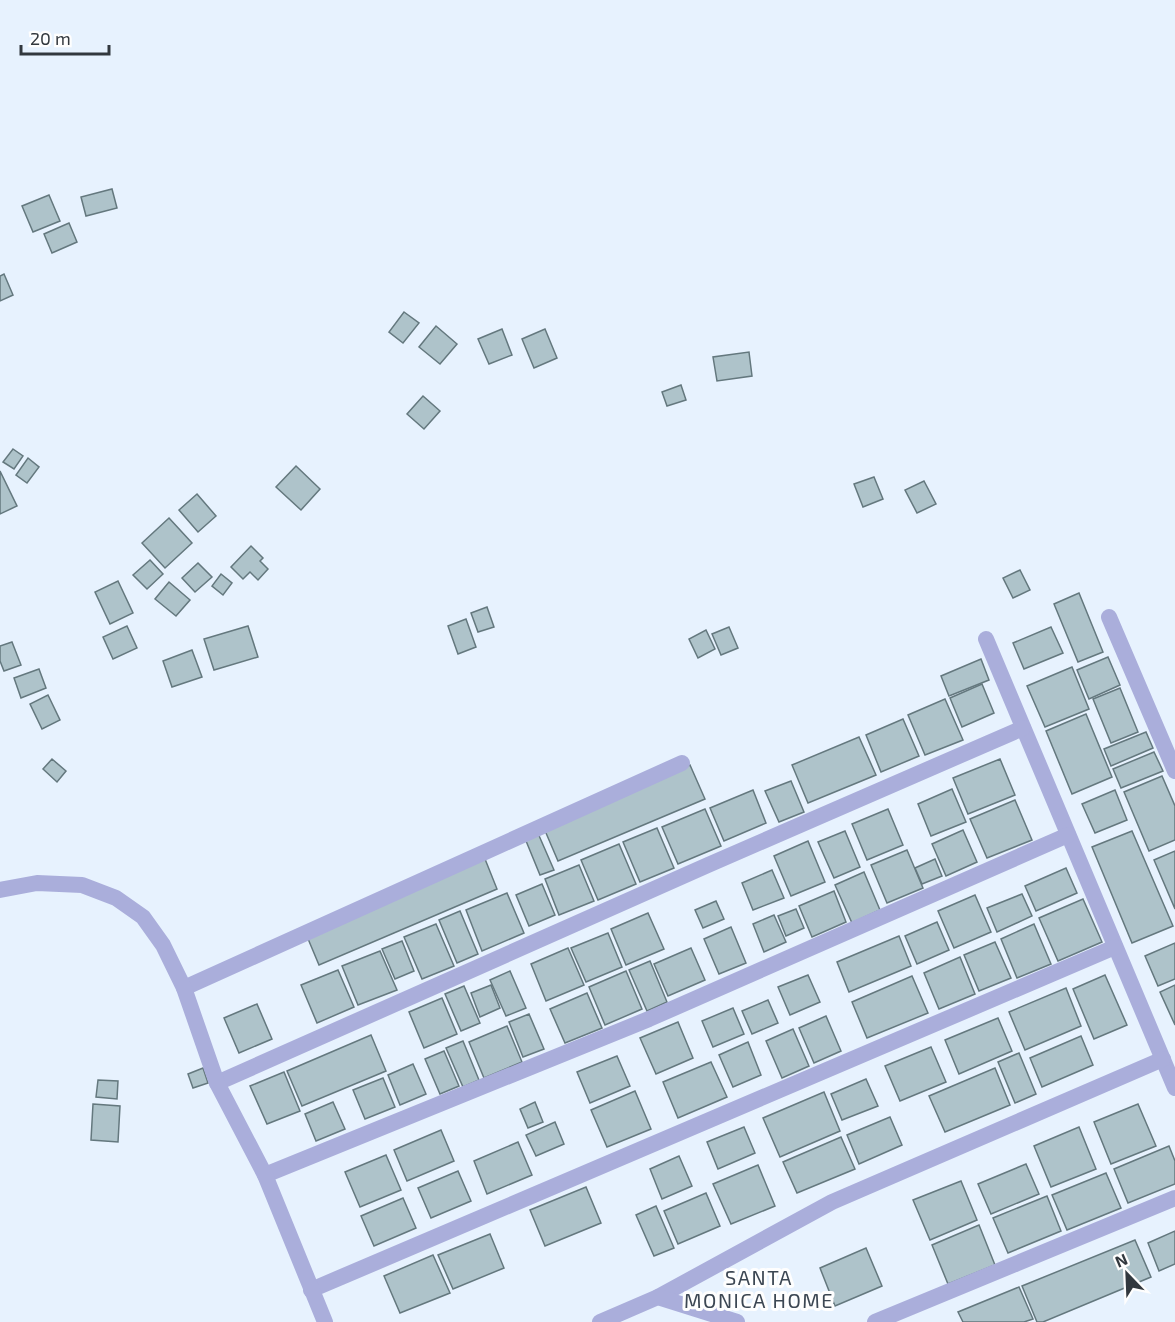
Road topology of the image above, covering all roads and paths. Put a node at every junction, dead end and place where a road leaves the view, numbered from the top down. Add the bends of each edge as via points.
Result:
1 (1109, 617) dead end
2 (986, 639) dead end
3 (1023, 728) junction
4 (682, 763) dead end
5 (1175, 771) edge
6 (1068, 835) junction
7 (0, 890) edge
8 (1115, 947) junction
9 (184, 988) junction
10 (1162, 1059) junction
11 (217, 1083) junction
12 (1175, 1088) edge
13 (265, 1175) junction
14 (1175, 1198) edge
15 (311, 1290) junction
16 (658, 1298) junction
17 (325, 1322) edge
18 (600, 1322) edge
19 (737, 1322) edge
20 (875, 1322) edge

1 - 5 street
2 - 3 street
3 - 6 street
3 - 11 street
4 - 9 street
6 - 8 street
6 - 13 street via 649,1019
7 - 9 street via 37,883 82,885 116,898 143,916 163,945
8 - 10 street
8 - 15 street
9 - 11 street
10 - 12 street
10 - 16 street via 832,1202
11 - 13 street
13 - 15 street
14 - 20 street
15 - 17 street
16 - 18 street
16 - 19 street

